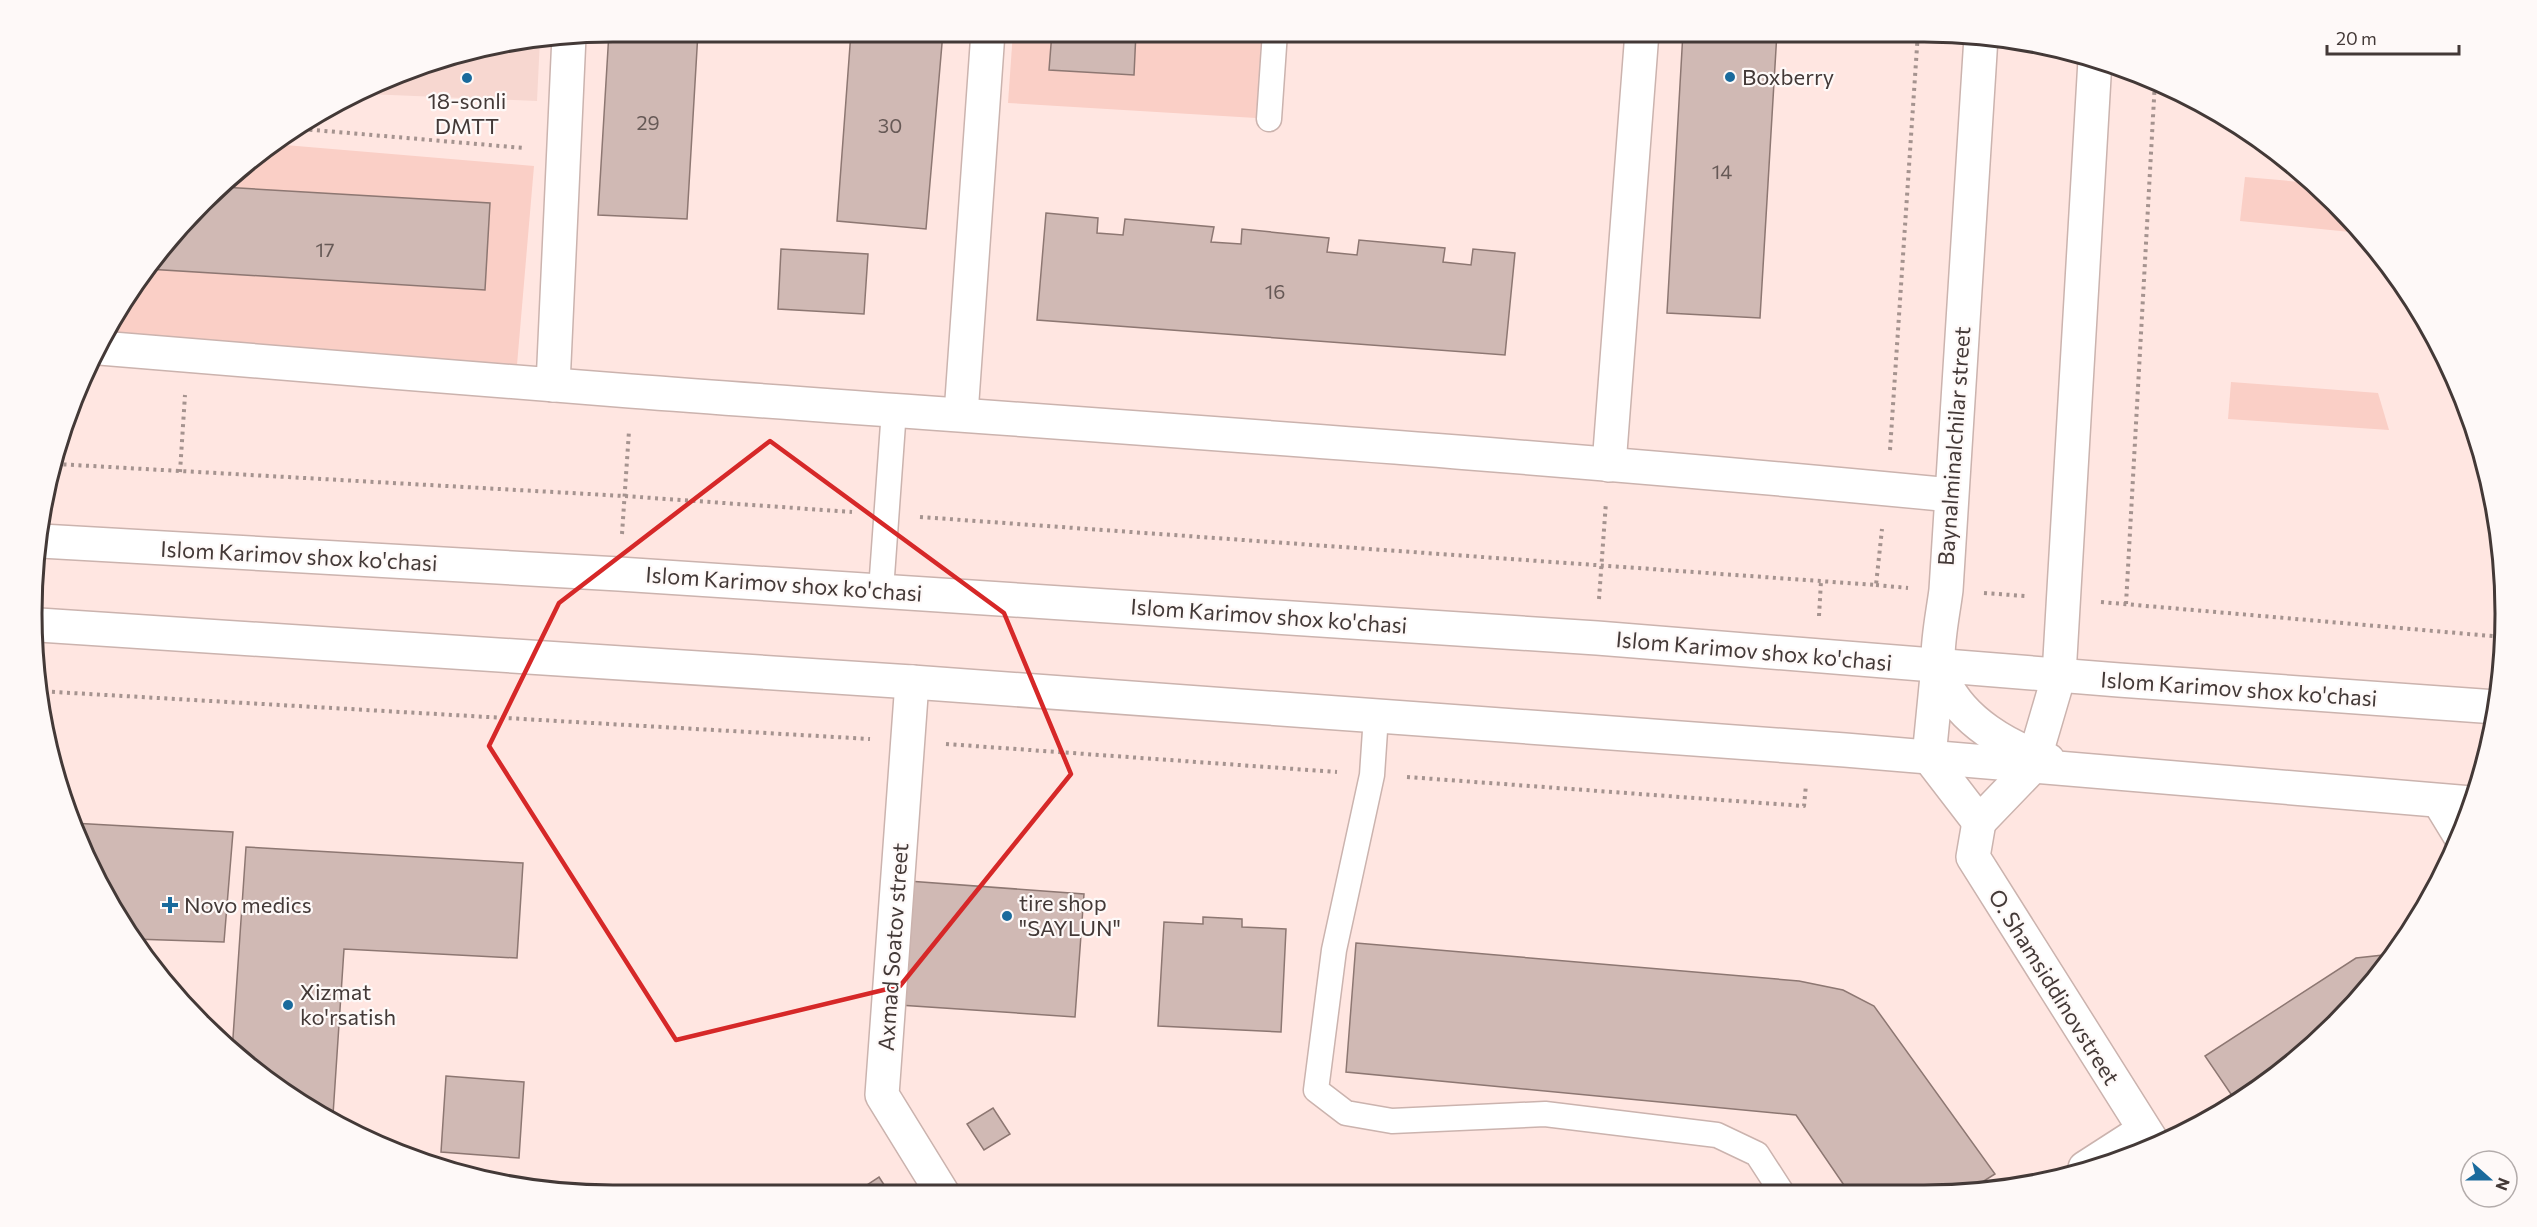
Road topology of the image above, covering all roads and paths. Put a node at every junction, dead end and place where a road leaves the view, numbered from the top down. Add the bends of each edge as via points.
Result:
1 (987, 42) edge
2 (1274, 42) edge
3 (1641, 42) edge
4 (1917, 42) edge
5 (569, 44) edge
6 (1980, 45) edge
7 (2094, 68) edge
8 (2154, 91) edge
9 (1269, 119) dead end
10 (310, 130) edge
11 (564, 151) junction
12 (108, 349) edge
13 (188, 355) junction
14 (553, 385) junction
15 (632, 391) junction
16 (894, 410) junction
17 (961, 414) junction
18 (1609, 465) junction
19 (180, 472) dead end
20 (1887, 489) junction
21 (1951, 495) junction
22 (47, 541) edge
23 (619, 574) junction
24 (1767, 577) dead end
25 (1876, 585) junction
26 (881, 590) junction
27 (1946, 590) junction
28 (2062, 599) junction
29 (2126, 604) junction
30 (42, 625) edge
31 (2494, 636) edge
32 (1597, 638) junction
33 (1938, 666) junction
34 (2059, 675) junction
35 (912, 682) junction
36 (2487, 707) edge
37 (1376, 716) junction
38 (1929, 757) junction
39 (2035, 762) junction
40 (2433, 800) junction
41 (2463, 802) edge
42 (1979, 822) junction
43 (2452, 831) edge
44 (2149, 1138) edge
45 (937, 1185) edge
46 (1777, 1185) edge

1 - 17 main road
2 - 9 lane
3 - 18 main road
4 - 20 path
5 - 11 main road
6 - 21 main road, Baynalminalchilar street
7 - 28 main road
8 - 29 path
10 - 11 path
11 - 14 main road
12 - 13 main road
13 - 14 main road
13 - 19 path
14 - 15 main road
15 - 16 main road
15 - 23 path
16 - 17 main road
16 - 26 lane
17 - 18 main road
18 - 20 main road
18 - 32 path
20 - 21 main road
20 - 25 path
21 - 27 main road, Baynalminalchilar street
22 - 23 main road, Islom Karimov shox ko'chasi
23 - 26 main road, Islom Karimov shox ko'chasi
24 - 25 path
25 - 27 path
26 - 32 main road, Islom Karimov shox ko'chasi
27 - 28 path
27 - 33 main road, Baynalminalchilar street
28 - 29 path
28 - 34 main road
29 - 31 path
30 - 35 main road
32 - 33 main road, Islom Karimov shox ko'chasi
33 - 34 main road, Islom Karimov shox ko'chasi
33 - 38 main road, Baynalminalchilar street
33 - 39 main road via 1961,708
34 - 36 main road, Islom Karimov shox ko'chasi
34 - 39 main road
35 - 37 main road
35 - 45 main road, Axmad Soatov street via 882,1095
37 - 38 main road
37 - 46 lane via 1372,775 1334,950 1316,1090 1346,1113 1392,1121 1545,1114 1717,1135 1757,1154
38 - 39 main road
38 - 42 main road
39 - 40 main road via 2085,772
39 - 42 main road
40 - 41 main road
40 - 43 lane
42 - 44 main road, O. Shamsiddinovstreet via 1973,857

